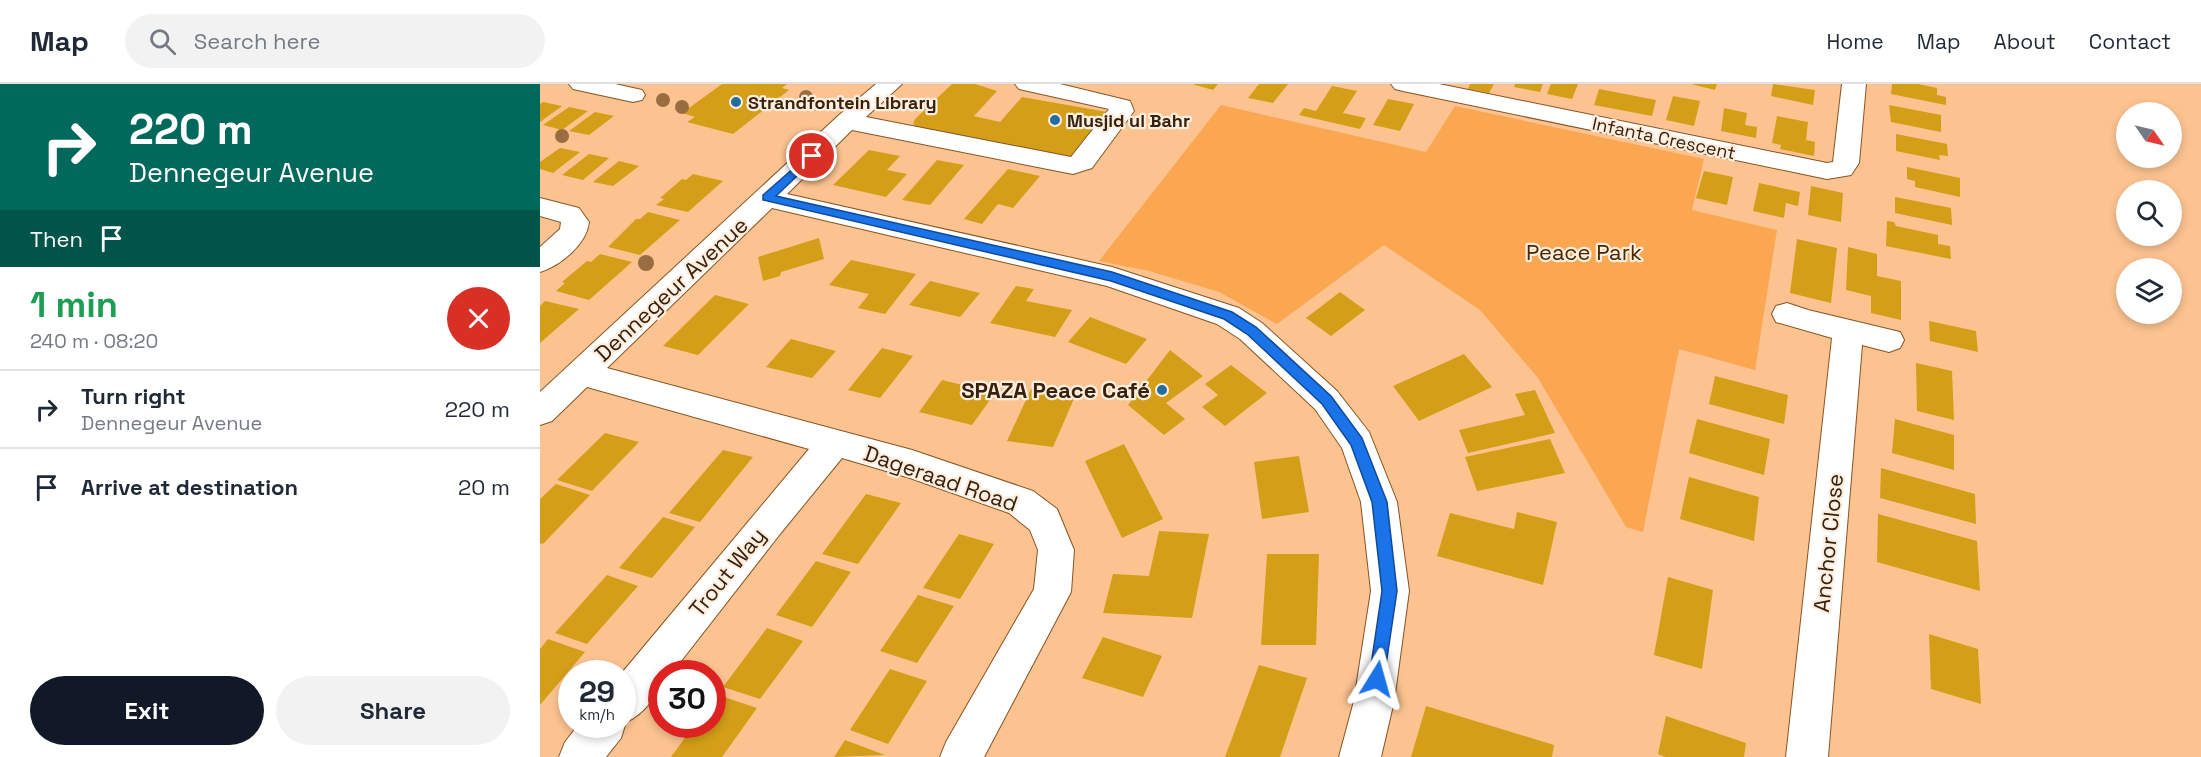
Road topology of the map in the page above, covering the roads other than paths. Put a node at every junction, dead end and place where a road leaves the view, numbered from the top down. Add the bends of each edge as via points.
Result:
1 (581, 84) edge
2 (1027, 84) edge
3 (1403, 84) edge
4 (1854, 84) edge
5 (884, 86) edge
6 (633, 95) dead end
7 (847, 121) junction
8 (767, 198) junction
9 (540, 207) edge
10 (540, 262) edge
11 (1787, 314) dead end
12 (1848, 330) junction
13 (1889, 340) dead end
14 (581, 373) junction
15 (540, 412) edge
16 (835, 443) junction
17 (636, 687) edge
18 (595, 738) edge
19 (580, 757) edge
20 (961, 757) edge
21 (1360, 757) edge
22 (1807, 757) edge

1 - 6 street
2 - 7 street via 1118,104 1122,111 1083,162 1073,166
3 - 4 street, Infanta Crescent via 1827,171 1842,169 1846,163
5 - 7 street, Dennegeur Avenue
7 - 8 street, Dennegeur Avenue
8 - 14 street, Dennegeur Avenue
8 - 21 street via 1112,277 1228,316 1251,331 1326,400 1357,442 1379,502 1390,591 1374,701
9 - 10 street via 571,215 576,227
11 - 12 street
12 - 13 street
12 - 22 street, Anchor Close
14 - 15 street, Dennegeur Avenue
14 - 16 street, Dageraad Road
16 - 17 street, Trout Way
16 - 20 street, Dageraad Road via 912,464 1021,502 1044,520 1056,550 1052,592
18 - 19 street

